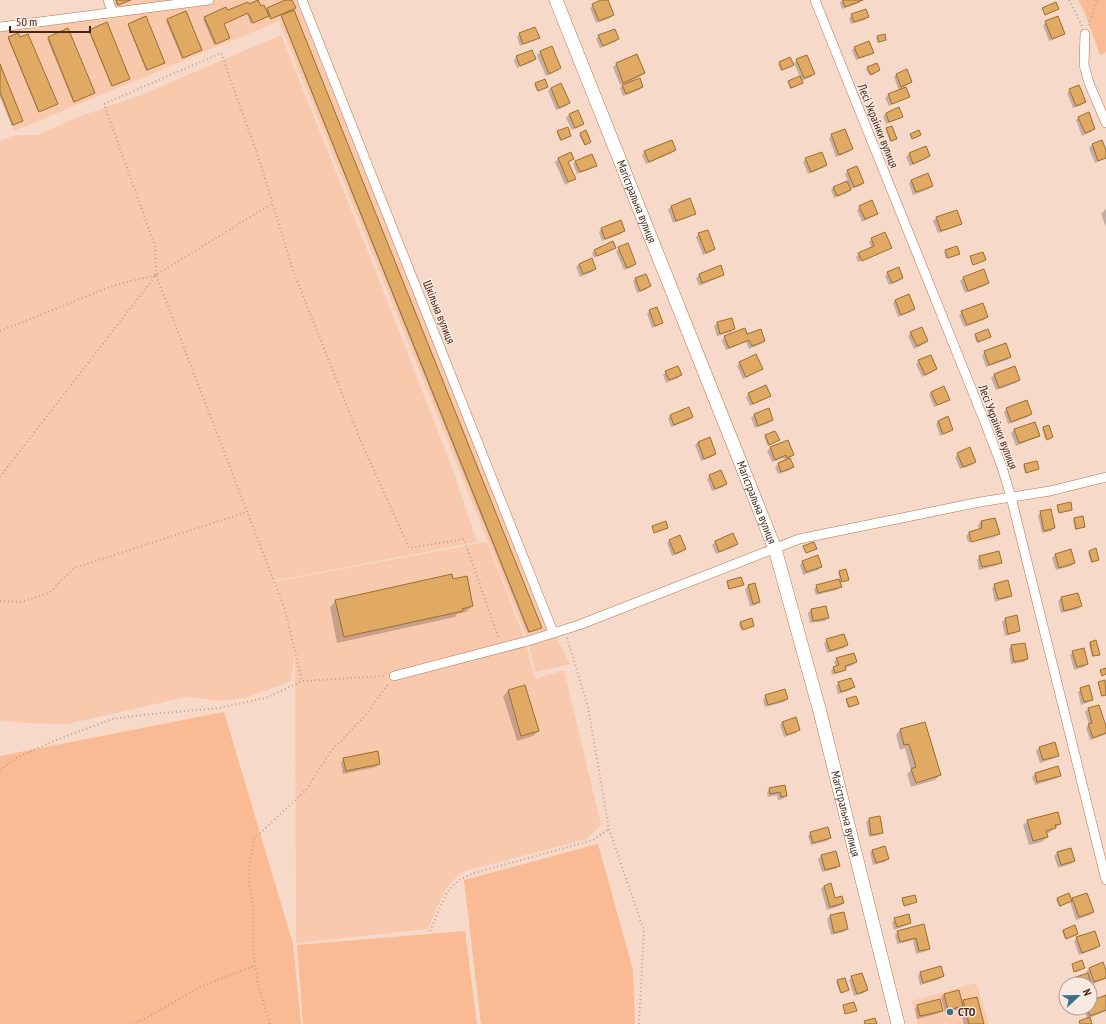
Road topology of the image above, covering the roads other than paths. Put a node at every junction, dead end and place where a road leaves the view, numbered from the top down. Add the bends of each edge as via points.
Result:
1 (108, 0) edge
2 (209, 0) edge
3 (302, 0) edge
4 (556, 0) edge
5 (815, 0) edge
6 (113, 13) junction
7 (0, 27) edge
8 (1085, 34) road end
9 (1106, 123) edge
10 (1106, 477) edge
11 (1011, 497) junction
12 (775, 549) junction
13 (554, 632) junction
14 (394, 676) road end
15 (1106, 880) edge
16 (898, 1024) edge

1 - 6 street
2 - 6 street
3 - 13 street, Шкільна вулиця
4 - 12 main road, Магістральна вулиця
5 - 11 street, Лесі Українки вулиця via 984,420
6 - 7 street
8 - 9 street via 1084,65
10 - 11 street via 1050,491
11 - 12 street via 808,537
11 - 15 street, Лесі Українки вулиця
12 - 13 street
12 - 16 main road, Магістральна вулиця via 820,712
13 - 14 street

